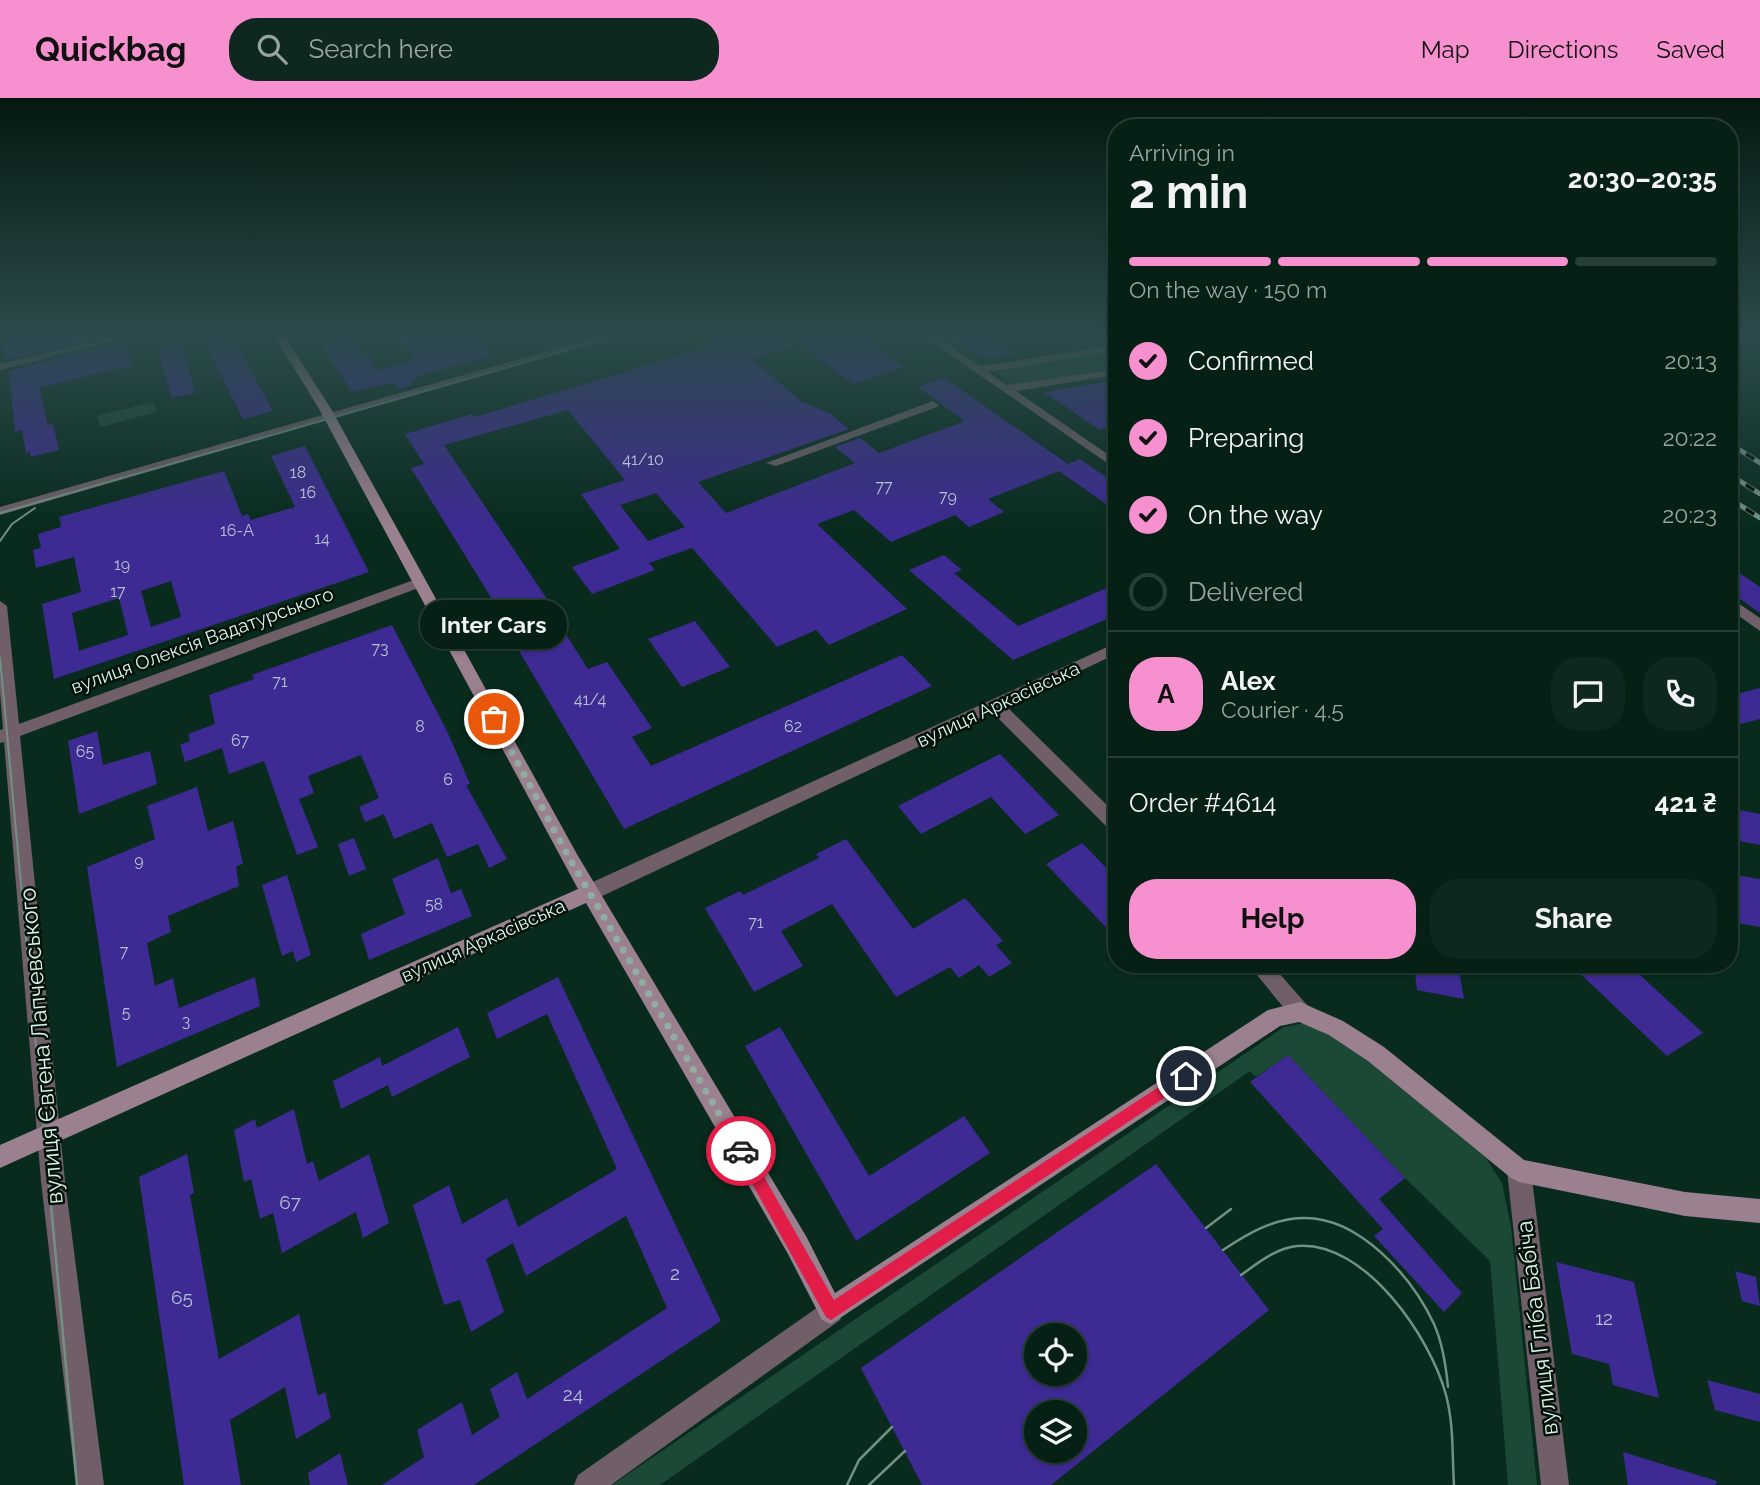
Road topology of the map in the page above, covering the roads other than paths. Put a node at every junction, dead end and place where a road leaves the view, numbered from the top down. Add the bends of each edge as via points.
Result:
1 (318, 399) edge
2 (391, 399) edge
3 (1020, 399) edge
4 (933, 405) dead end
5 (329, 417) junction
6 (1108, 459) edge
7 (772, 463) dead end
8 (0, 511) edge
9 (419, 583) junction
10 (0, 606) edge
11 (1738, 609) edge
12 (1760, 626) edge
13 (1108, 652) edge
14 (995, 705) junction
15 (6, 734) edge
16 (1108, 817) edge
17 (591, 892) junction
18 (1266, 973) edge
19 (1300, 1012) junction
20 (49, 1134) junction
21 (0, 1157) edge
22 (1519, 1170) junction
23 (1760, 1211) edge
24 (831, 1311) junction
25 (90, 1485) edge
26 (588, 1485) edge
27 (1555, 1485) edge

1 - 5 main road
2 - 5 street
3 - 6 street
4 - 7 street
5 - 8 street
5 - 9 main road
9 - 15 street, вулиця Олексія Вадатурського
9 - 17 main road
10 - 15 street, вулиця Євгена Лапчевського
11 - 12 street
13 - 14 street, вулиця Аркасівська
14 - 16 street
14 - 17 street, вулиця Аркасівська
15 - 20 street, вулиця Євгена Лапчевського
17 - 20 main road, вулиця Аркасівська
17 - 24 main road
18 - 19 street
19 - 22 main road via 1376,1054
19 - 24 main road via 1275,1017
20 - 21 main road, вулиця Аркасівська
20 - 25 street, вулиця Євгена Лапчевського
22 - 23 main road via 1685,1204
22 - 27 street, вулиця Гліба Бабіча
24 - 26 street

